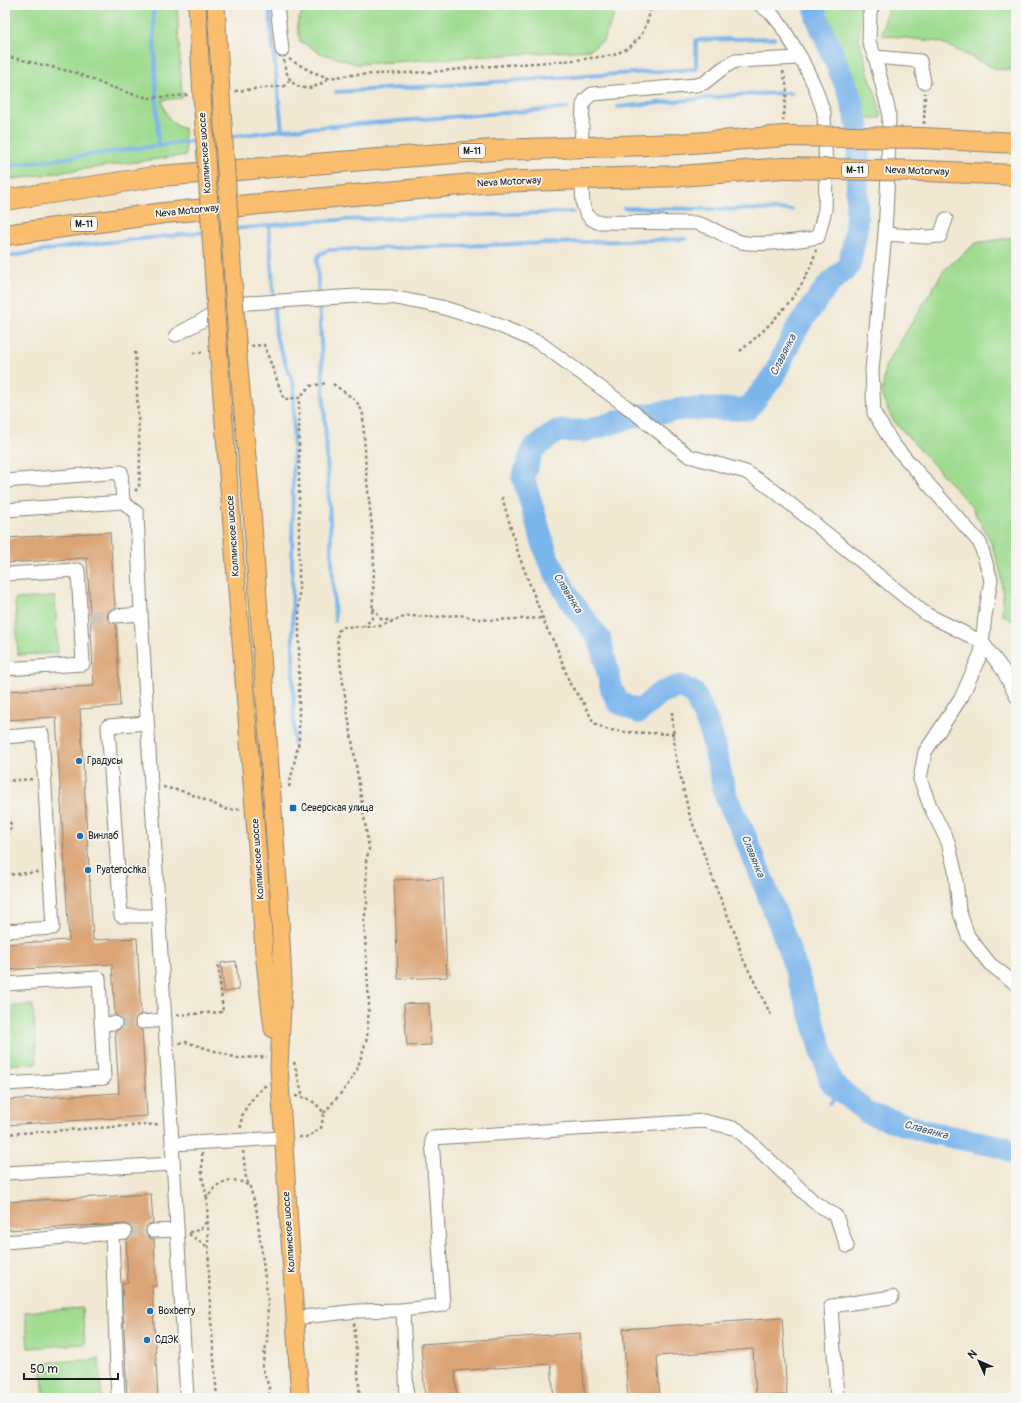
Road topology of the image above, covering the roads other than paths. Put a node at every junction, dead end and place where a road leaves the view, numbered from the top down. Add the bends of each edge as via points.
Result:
1 (197, 5) edge
2 (216, 5) edge
3 (278, 5) edge
4 (760, 5) edge
5 (874, 5) edge
6 (282, 50) road end
7 (875, 56) junction
8 (801, 58) junction
9 (924, 88) road end
10 (1016, 143) edge
11 (581, 147) junction
12 (1016, 175) edge
13 (582, 179) junction
14 (5, 200) edge
15 (946, 220) dead end
16 (885, 234) junction
17 (5, 235) edge
18 (176, 335) dead end
19 (5, 481) edge
20 (123, 502) junction
21 (5, 510) edge
22 (5, 574) edge
23 (141, 614) junction
24 (115, 616) tunnel mouth
25 (982, 642) junction
26 (5, 669) edge
27 (1016, 696) edge
28 (147, 723) junction
29 (5, 738) edge
30 (159, 916) junction
31 (7, 931) edge
32 (5, 984) edge
33 (1016, 984) edge
34 (164, 1018) junction
35 (142, 1022) tunnel mouth
36 (115, 1023) tunnel mouth
37 (101, 1024) junction
38 (273, 1068) junction
39 (5, 1084) edge
40 (283, 1138) junction
41 (172, 1144) junction
42 (173, 1164) junction
43 (5, 1173) edge
44 (177, 1230) junction
45 (153, 1231) tunnel mouth
46 (126, 1232) tunnel mouth
47 (112, 1233) junction
48 (5, 1242) edge
49 (847, 1246) dead end
50 (892, 1297) dead end
51 (403, 1310) junction
52 (294, 1318) junction
53 (118, 1398) edge
54 (187, 1398) edge
55 (300, 1398) edge
56 (407, 1398) edge
57 (837, 1398) edge

1 - 38 main road, Колпинское шоссе, bridge via 195,96 219,359
2 - 38 main road, Колпинское шоссе, bridge via 227,93 238,357 252,512 279,896 283,984
3 - 6 street
4 - 8 street via 781,25
5 - 7 street via 870,12 869,42
7 - 9 street via 920,61
7 - 16 street via 889,112
8 - 11 street via 735,61 704,83 696,85 592,94 583,104
8 - 13 street via 824,112 825,210 818,238 754,243 741,242 696,223 597,222 589,218 584,210
10 - 11 highway, М-11, bridge via 923,129 784,129 679,144
11 - 14 highway, М-11 via 493,150 160,176
12 - 13 highway, Neva Motorway / М-11, bridge via 784,168 680,176
13 - 17 highway, Neva Motorway / М-11 via 493,182 296,200 164,213
15 - 16 street via 940,236
16 - 25 street via 872,370 874,413 893,444 980,543 991,580
18 - 25 street via 232,304 356,296 392,297 441,307 493,323 540,343 690,456 746,472 772,489 926,614
19 - 20 street via 121,472
20 - 21 street
20 - 23 street via 137,513
22 - 26 street via 78,570 85,618 83,664
23 - 24 street
23 - 28 street
25 - 27 street via 1003,670
25 - 33 street via 982,653 962,696 925,752 920,779 948,842 955,871 959,910 968,936 990,964
28 - 30 street
28 - 30 street via 108,726 121,916
29 - 31 street via 42,734 53,928
30 - 34 street
32 - 37 street via 99,978
34 - 35 street
34 - 41 street
36 - 37 street
37 - 39 street via 104,1078
38 - 40 main road, Колпинское шоссе via 280,1096
40 - 41 street
40 - 52 main road, Колпинское шоссе
41 - 42 street
42 - 43 street
42 - 44 street
44 - 45 street
44 - 54 street
46 - 47 street
47 - 48 street
47 - 53 street
49 - 51 street via 836,1216 814,1202 737,1129 704,1121 432,1138 443,1305
50 - 57 street via 831,1306
51 - 52 street
51 - 56 street
52 - 55 main road, Колпинское шоссе

